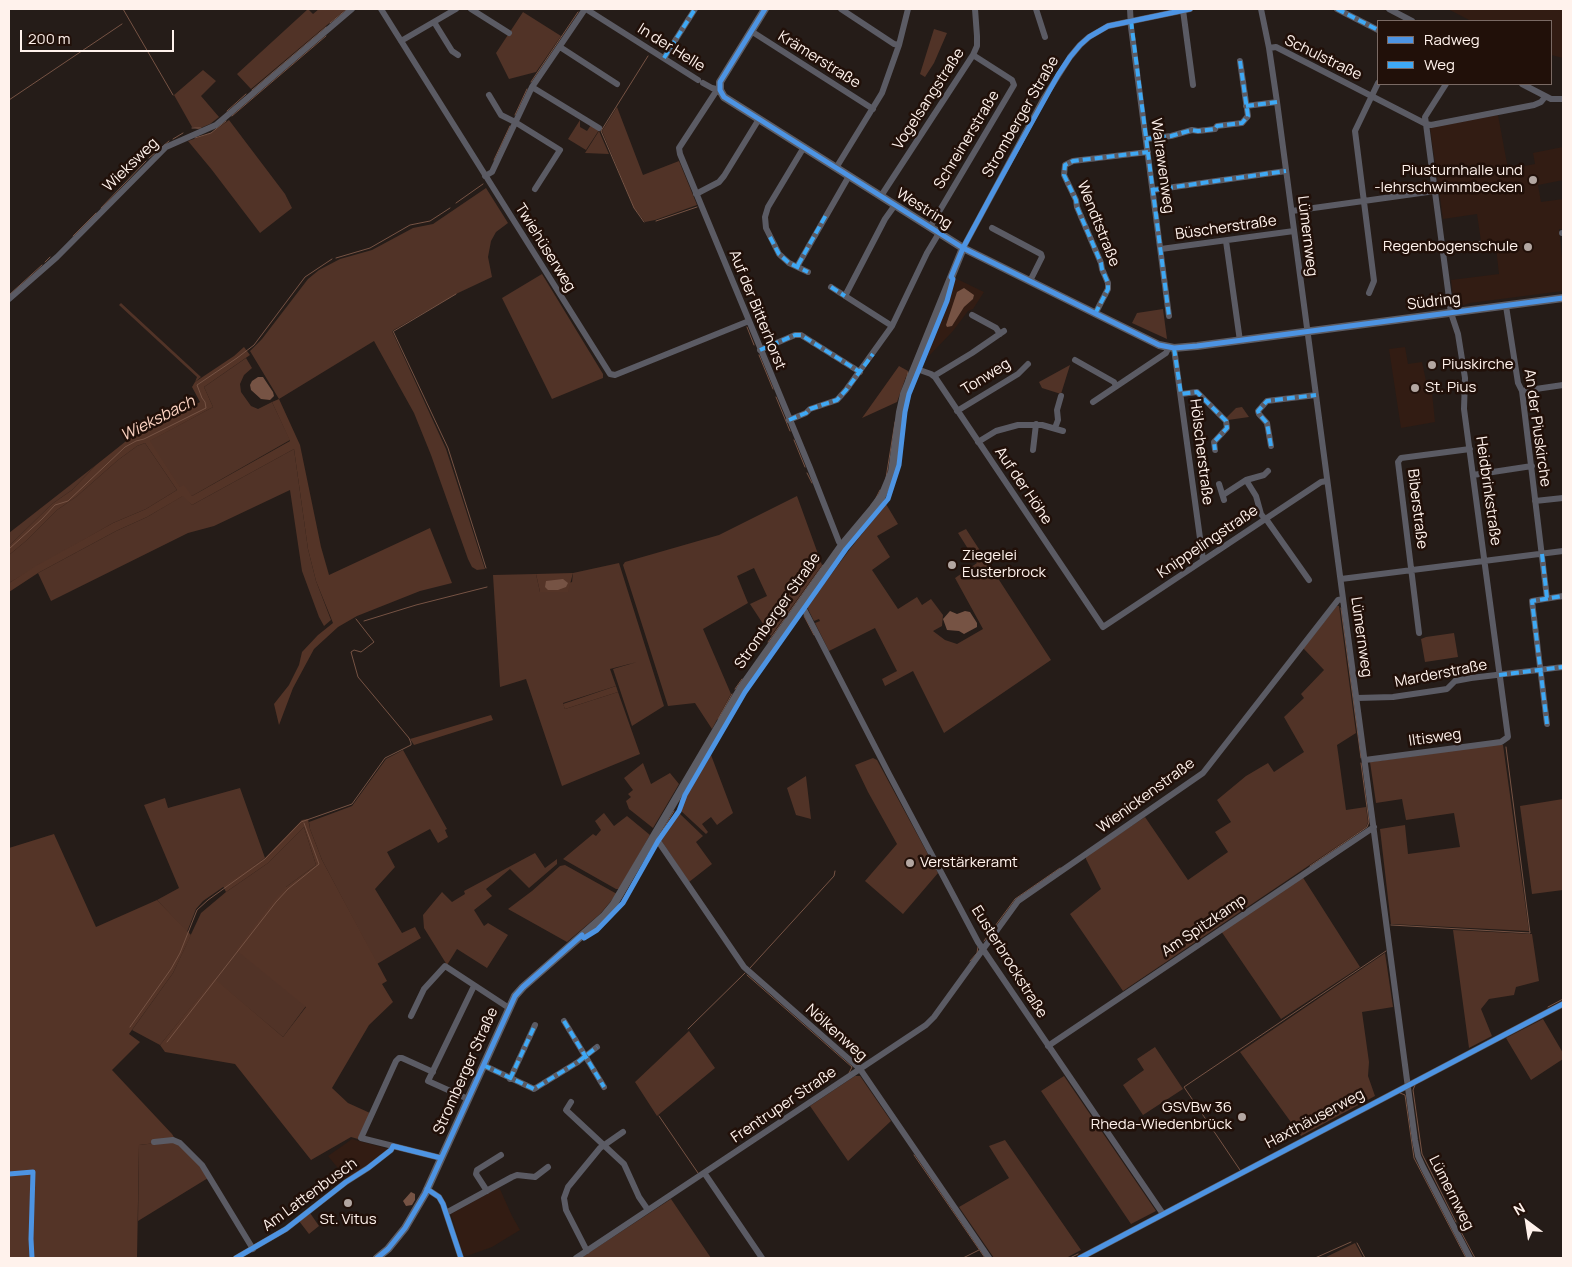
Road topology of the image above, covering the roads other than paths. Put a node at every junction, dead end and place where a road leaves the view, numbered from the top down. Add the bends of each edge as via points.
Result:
1 (352, 9) edge
2 (381, 9) edge
3 (456, 9) edge
4 (471, 9) edge
5 (585, 9) edge
6 (695, 9) edge
7 (765, 9) edge
8 (840, 9) edge
9 (908, 9) edge
10 (975, 9) edge
11 (1036, 9) edge
12 (1130, 9) edge
13 (1190, 9) edge
14 (1260, 9) edge
15 (1336, 9) edge
16 (1389, 9) edge
17 (1183, 10) junction
18 (1131, 20) junction
19 (1409, 20) edge
20 (434, 22) junction
21 (1377, 30) edge
22 (751, 31) junction
23 (509, 33) dead end
24 (1045, 38) dead end
25 (401, 41) junction
26 (899, 45) junction
27 (560, 47) junction
28 (1269, 48) junction
29 (458, 55) dead end
30 (974, 55) junction
31 (664, 58) junction
32 (1240, 61) dead end
33 (617, 84) dead end
34 (1193, 85) dead end
35 (1377, 85) edge
36 (1445, 85) edge
37 (1524, 85) edge
38 (532, 87) junction
39 (720, 90) junction
40 (489, 95) dead end
41 (1372, 96) junction
42 (1545, 97) junction
43 (1563, 99) edge
44 (1277, 102) junction
45 (1246, 106) junction
46 (873, 109) junction
47 (759, 119) junction
48 (515, 122) junction
49 (1426, 124) junction
50 (599, 128) dead end
51 (1146, 139) junction
52 (804, 147) junction
53 (1148, 152) junction
54 (836, 168) junction
55 (1286, 171) junction
56 (485, 176) junction
57 (849, 176) junction
58 (535, 189) dead end
59 (1153, 190) junction
60 (1435, 191) junction
61 (696, 194) junction
62 (881, 196) junction
63 (1364, 200) junction
64 (895, 205) junction
65 (1292, 211) junction
66 (930, 227) junction
67 (992, 228) dead end
68 (1294, 231) junction
69 (939, 233) junction
70 (1226, 241) junction
71 (1480, 244) dead end
72 (963, 248) junction
73 (1443, 248) junction
74 (1160, 249) junction
75 (798, 266) junction
76 (808, 272) dead end
77 (1030, 282) junction
78 (831, 287) dead end
79 (1369, 293) dead end
80 (845, 296) junction
81 (1563, 298) edge
82 (9, 299) edge
83 (1506, 306) junction
84 (1451, 313) junction
85 (1095, 314) junction
86 (972, 315) dead end
87 (1169, 316) dead end
88 (749, 321) junction
89 (892, 326) junction
90 (1307, 332) junction
91 (1240, 341) junction
92 (1172, 348) junction
93 (760, 350) junction
94 (1075, 360) dead end
95 (1028, 364) dead end
96 (914, 368) junction
97 (860, 372) junction
98 (934, 376) junction
99 (1563, 385) edge
100 (1116, 386) junction
101 (1522, 391) junction
102 (1181, 394) junction
103 (1316, 394) junction
104 (1061, 396) dead end
105 (1093, 402) dead end
106 (957, 411) junction
107 (789, 420) junction
108 (1036, 424) junction
109 (1055, 428) junction
110 (1062, 431) dead end
111 (978, 442) junction
112 (1270, 446) dead end
113 (1470, 449) junction
114 (1033, 450) dead end
115 (1215, 450) dead end
116 (1532, 466) junction
117 (1268, 471) dead end
118 (1473, 475) junction
119 (1246, 480) junction
120 (1327, 481) junction
121 (1219, 484) dead end
122 (1563, 498) edge
123 (1535, 501) junction
124 (1265, 519) junction
125 (842, 545) junction
126 (1563, 551) edge
127 (1542, 554) junction
128 (1203, 560) junction
129 (1484, 561) junction
130 (1412, 570) junction
131 (1341, 579) junction
132 (1309, 580) dead end
133 (1563, 596) edge
134 (1343, 598) junction
135 (1547, 598) junction
136 (799, 605) junction
137 (1103, 627) joint
138 (1419, 633) dead end
139 (1563, 667) edge
140 (1541, 670) junction
141 (1499, 675) junction
142 (1357, 698) junction
143 (1547, 724) dead end
144 (1508, 737) joint
145 (1365, 760) junction
146 (1374, 827) junction
147 (653, 839) junction
148 (983, 949) junction
149 (474, 986) junction
150 (1563, 1004) edge
151 (508, 1008) junction
152 (412, 1016) dead end
153 (564, 1021) dead end
154 (535, 1025) dead end
155 (1048, 1046) junction
156 (597, 1047) dead end
157 (586, 1056) junction
158 (483, 1065) junction
159 (860, 1069) junction
160 (433, 1072) junction
161 (510, 1079) junction
162 (1408, 1085) junction
163 (604, 1086) dead end
164 (468, 1099) junction
165 (571, 1102) dead end
166 (623, 1132) dead end
167 (154, 1142) dead end
168 (604, 1145) junction
169 (393, 1146) junction
170 (501, 1155) dead end
171 (441, 1158) junction
172 (548, 1167) dead end
173 (705, 1174) junction
174 (427, 1189) junction
175 (487, 1191) junction
176 (645, 1212) junction
177 (446, 1213) junction
178 (1163, 1214) junction
179 (253, 1249) junction
180 (587, 1251) junction
181 (236, 1258) edge
182 (377, 1258) edge
183 (460, 1258) edge
184 (576, 1258) edge
185 (762, 1258) edge
186 (989, 1258) edge
187 (1080, 1258) edge
188 (1470, 1258) edge

1 - 82 street, Wieksweg via 216,125 166,147 57,257
2 - 25 street, Twiehüserweg
3 - 20 street
4 - 23 street
5 - 27 street
5 - 31 street, In der Helle
6 - 31 street
7 - 22 main road
8 - 26 street
9 - 26 street
10 - 30 street, Vogelsangstraße via 977,46
11 - 24 street
12 - 18 street, Walrawenweg
13 - 17 street, Stromberger Straße
14 - 28 street, Lümernweg
15 - 21 street
16 - 19 street
17 - 18 street, Stromberger Straße
17 - 34 street
18 - 51 street, Walrawenweg
18 - 72 street, Stromberger Straße via 1099,30 1070,57 1044,98
20 - 25 street
20 - 29 street
22 - 39 main road via 720,82
22 - 46 street, Krämerstraße
25 - 56 street, Twiehüserweg
26 - 46 street
27 - 33 street
27 - 38 street
28 - 41 street, Schulstraße via 1276,47
28 - 44 street, Lümernweg
30 - 62 street, Vogelsangstraße
30 - 66 street, Schreinerstraße via 1012,80 1014,85
31 - 39 street, In der Helle
32 - 45 street
35 - 41 street
36 - 49 street, Heidbrinkstraße via 1425,118
37 - 42 street
38 - 48 street
38 - 50 street
39 - 47 main road, Westring via 724,97
39 - 61 street, Auf der Bitterhorst via 680,148
40 - 48 street via 501,115
41 - 49 street, Schulstraße
41 - 63 street via 1354,131
42 - 43 street
42 - 49 street via 1534,105
44 - 45 street
44 - 55 street, Lümernweg
45 - 51 street via 1248,116 1242,123
46 - 54 street
47 - 52 main road, Westring
47 - 61 street via 719,182
48 - 56 street via 492,172
48 - 58 street via 560,150
49 - 60 street, Heidbrinkstraße
51 - 53 street, Walrawenweg
52 - 54 main road, Westring
52 - 75 street via 768,207 765,218 766,228 779,254
53 - 59 street, Walrawenweg
53 - 85 street, Wendtstraße via 1073,161 1065,165 1064,175 1108,283
54 - 57 main road, Westring
55 - 59 street
55 - 65 street, Lümernweg
56 - 88 street, Twiehüserweg via 610,374
57 - 62 main road, Westring
57 - 75 street
59 - 74 street, Walrawenweg
60 - 63 street
60 - 73 street, Heidbrinkstraße
61 - 88 street, Auf der Bitterhorst
62 - 64 main road, Westring
63 - 65 street
63 - 79 street via 1374,281
64 - 66 main road, Westring
64 - 80 street
65 - 68 street, Lümernweg
66 - 69 main road, Westring
67 - 77 street via 1041,254
68 - 70 street, Büscherstraße
68 - 90 street, Lümernweg
69 - 72 main road, Westring
69 - 89 street
70 - 74 street, Büscherstraße
70 - 91 street
71 - 73 street
72 - 77 main road, Westring
72 - 96 main road, Stromberger Straße
73 - 84 street, Heidbrinkstraße
74 - 87 street, Walrawenweg
75 - 76 street
77 - 85 main road, Westring
78 - 80 street
80 - 89 street
81 - 83 main road, Südring
83 - 84 main road, Südring
83 - 101 street, An der Piuskirche
84 - 90 main road, Südring
84 - 113 street, Heidbrinkstraße via 1465,378 1464,409
85 - 92 main road, Westring via 1153,343
86 - 98 street via 1002,333
88 - 93 street, Auf der Bitterhorst
89 - 97 street
90 - 91 main road, Westring
90 - 103 street, Lümernweg
91 - 92 main road, Westring
92 - 100 street
92 - 102 street, Hölscherstraße
93 - 97 street via 801,335
93 - 107 street, Auf der Bitterhorst
94 - 100 street
95 - 106 street, Tonweg via 1018,374
96 - 98 street
96 - 125 main road, Stromberger Straße via 900,412 892,472 873,508
97 - 107 street via 837,400
98 - 106 street, Auf der Höhe
99 - 101 street
100 - 105 street
101 - 116 street, An der Piuskirche
102 - 115 street via 1197,392 1226,421 1226,428 1214,442
102 - 128 street, Hölscherstraße
103 - 112 street via 1268,401 1258,411 1267,423
103 - 120 street, Lümernweg
104 - 109 street
106 - 111 street, Auf der Höhe
107 - 125 street, Auf der Bitterhorst
108 - 109 street
108 - 111 street via 996,431
108 - 114 street
109 - 110 street
111 - 137 street, Auf der Höhe
113 - 118 street, Heidbrinkstraße
113 - 130 street, Biberstraße via 1400,459 1398,462
116 - 118 street
116 - 123 street, An der Piuskirche
117 - 119 street
118 - 129 street, Heidbrinkstraße
119 - 121 street via 1223,497
119 - 124 street
120 - 124 street, Knippelingstraße
120 - 131 street, Lümernweg
122 - 123 street
123 - 127 street, An der Piuskirche
124 - 128 street, Knippelingstraße
124 - 132 street
125 - 136 main road, Stromberger Straße
126 - 127 street
127 - 129 street
127 - 135 street, An der Piuskirche
128 - 137 street, Knippelingstraße
129 - 130 street
129 - 141 street, Heidbrinkstraße
130 - 131 street
130 - 138 street, Biberstraße
131 - 134 street, Lümernweg
133 - 135 street
134 - 142 street, Lümernweg
134 - 148 street, Wienickenstraße via 1338,600 1203,773 1024,896 1009,911
135 - 140 street via 1532,601
136 - 147 main road, Stromberger Straße via 737,693
136 - 148 street, Eusterbrockstraße via 804,609
139 - 140 street, Marderstraße
140 - 141 street, Marderstraße
140 - 143 street
141 - 142 street, Marderstraße via 1455,682 1446,689 1393,697
141 - 144 street, Heidbrinkstraße
142 - 145 street, Lümernweg
144 - 145 street, Iltisweg via 1501,742
145 - 146 street, Lümernweg
146 - 155 street, Am Spitzkamp
146 - 162 street, Lümernweg
147 - 151 main road, Stromberger Straße via 604,916 523,986
147 - 159 street, Nölkenweg via 658,841 744,967
148 - 155 street, Eusterbrockstraße
148 - 159 street, Frentruper Straße via 926,1025
149 - 151 street
149 - 152 street via 445,966 424,989
149 - 160 street
150 - 162 street, Haxthäuserweg
151 - 158 main road, Stromberger Straße
153 - 157 street
154 - 161 street
155 - 178 street, Eusterbrockstraße
156 - 157 street
157 - 161 street via 534,1088
157 - 163 street
158 - 161 street
158 - 164 main road, Stromberger Straße
159 - 173 street, Frentruper Straße
159 - 186 street, Nölkenweg
160 - 164 street via 428,1081
160 - 169 street via 402,1058 396,1060 362,1138
162 - 178 street, Haxthäuserweg
162 - 188 street, Lümernweg via 1418,1156
164 - 171 main road, Stromberger Straße
165 - 168 street via 566,1110
166 - 168 street
167 - 179 street via 173,1140 180,1143 202,1165
168 - 176 street via 624,1164
168 - 180 street via 568,1187 564,1198 566,1210
169 - 171 street
169 - 179 street, Am Lattenbusch via 286,1229
170 - 175 street via 477,1170 476,1174
171 - 174 main road, Stromberger Straße
172 - 175 street via 535,1177 517,1175
173 - 176 street, Frentruper Straße
173 - 185 street
174 - 177 street via 439,1197
174 - 182 main road, Stromberger Straße via 405,1228
175 - 177 street
176 - 180 street, Frentruper Straße
177 - 183 street
178 - 187 street, Haxthäuserweg
179 - 181 street, Am Lattenbusch
180 - 184 street, Frentruper Straße

